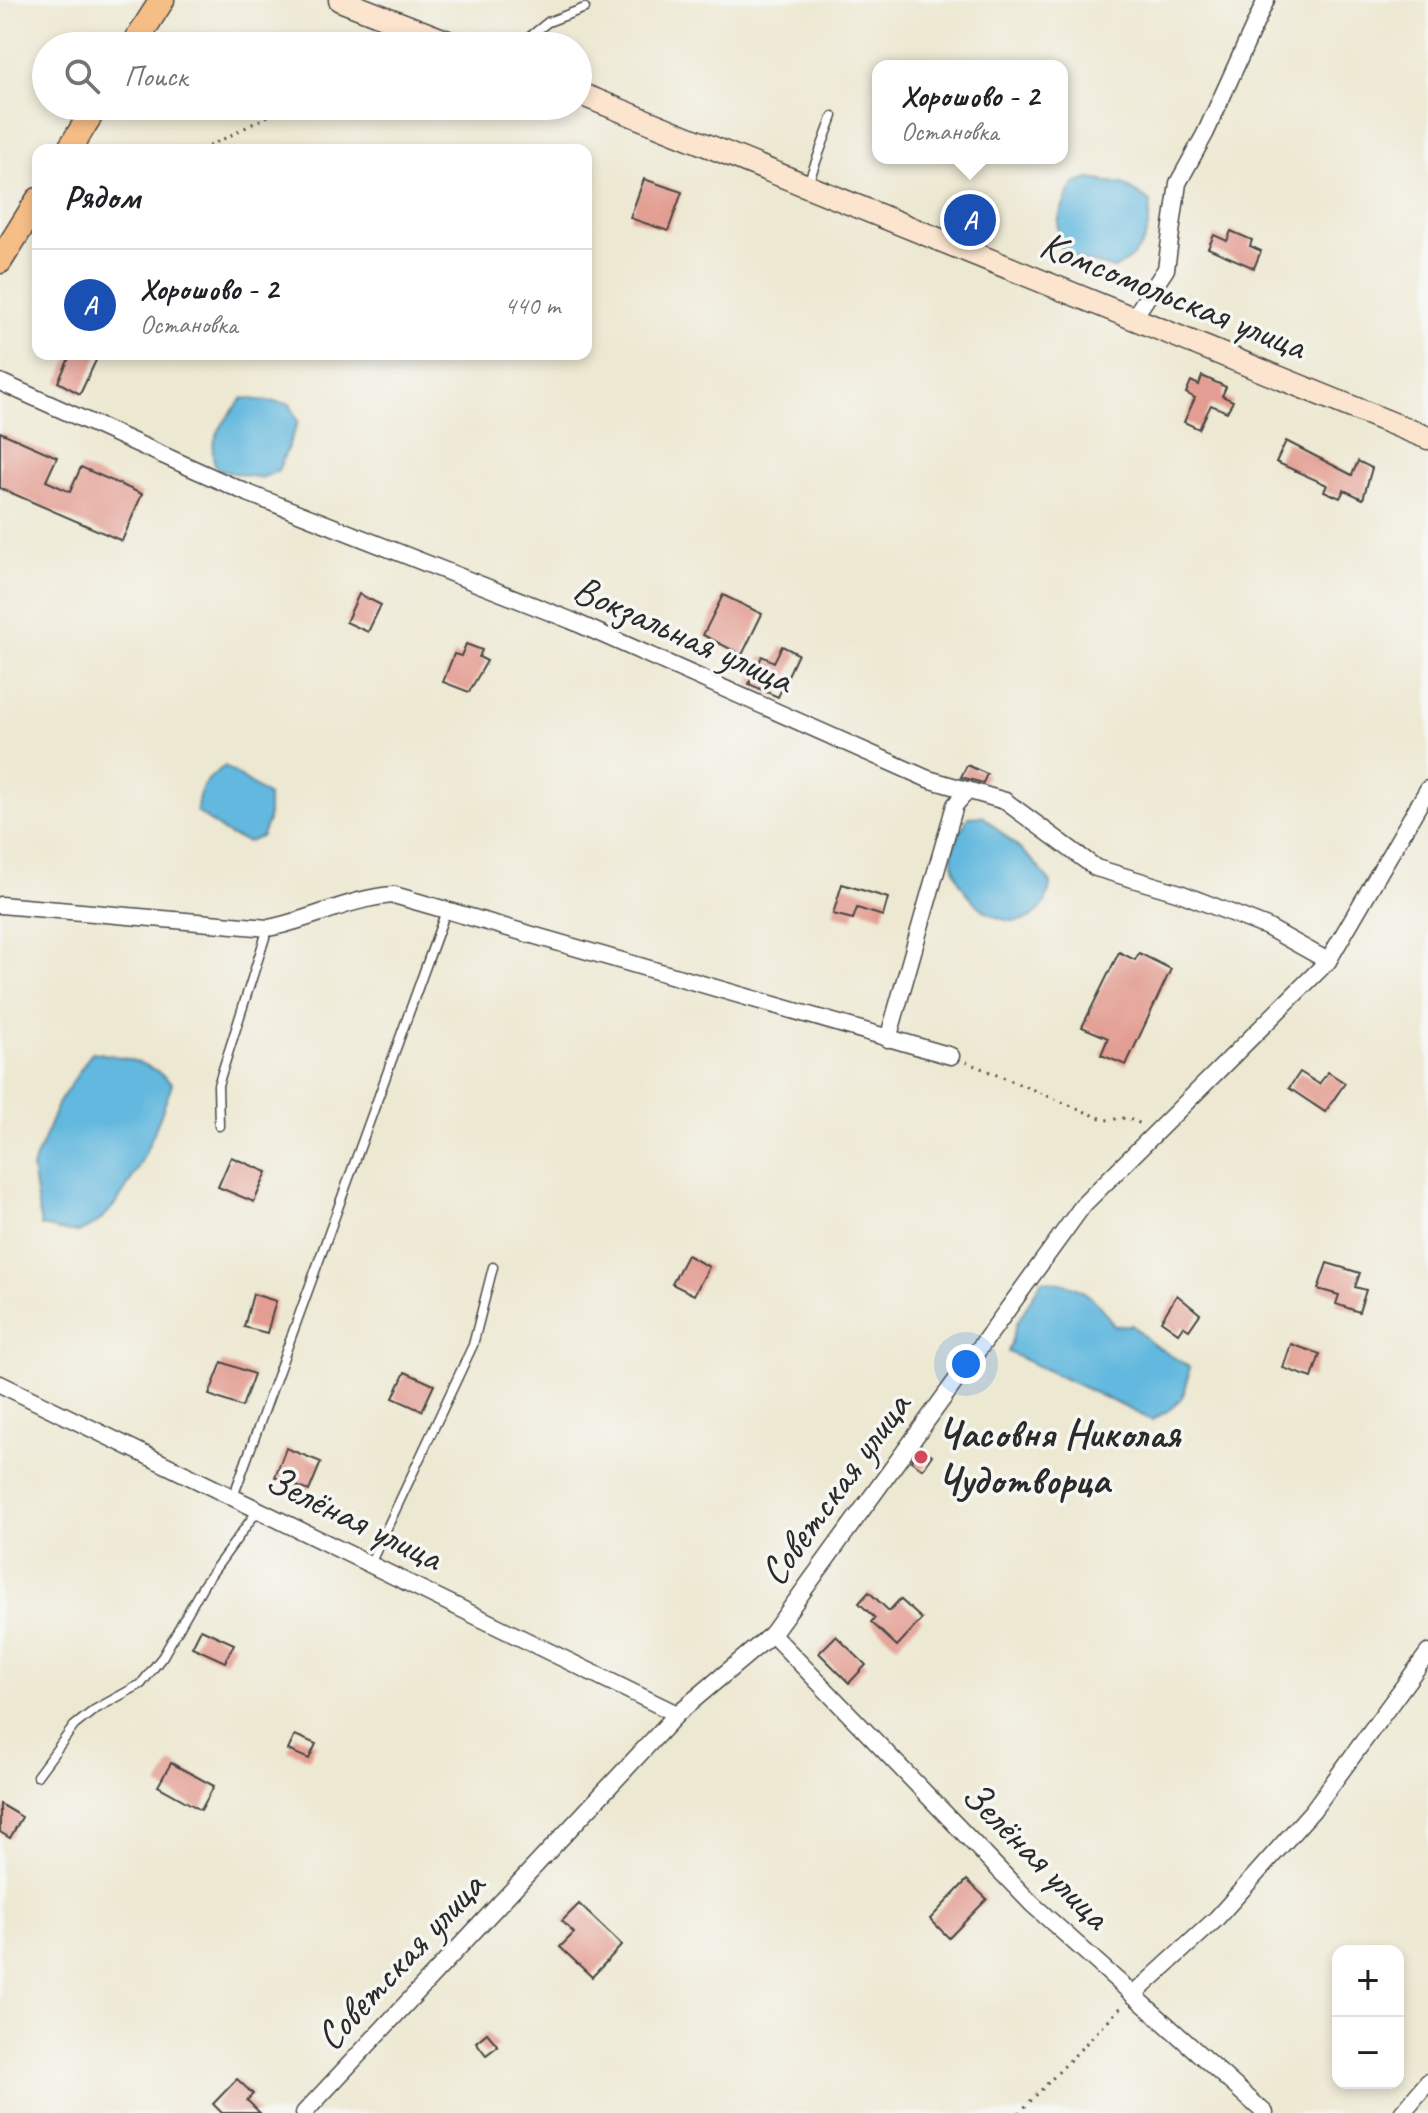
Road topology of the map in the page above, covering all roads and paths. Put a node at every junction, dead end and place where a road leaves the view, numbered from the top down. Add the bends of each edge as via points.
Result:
1 (162, 0) edge
2 (340, 0) edge
3 (1266, 0) edge
4 (585, 8) dead end
5 (142, 32) edge
6 (422, 32) edge
7 (536, 32) edge
8 (592, 99) edge
9 (833, 116) dead end
10 (87, 120) edge
11 (260, 120) edge
12 (73, 144) edge
13 (214, 144) edge
14 (807, 186) junction
15 (32, 210) edge
16 (0, 261) edge
17 (1134, 317) junction
18 (0, 382) edge
19 (1428, 438) edge
20 (1428, 789) edge
21 (968, 790) junction
22 (0, 905) edge
23 (446, 911) junction
24 (268, 928) junction
25 (1328, 961) junction
26 (888, 1039) junction
27 (951, 1056) joint
28 (219, 1126) dead end
29 (1157, 1130) junction
30 (493, 1267) dead end
31 (0, 1384) edge
32 (233, 1497) junction
33 (258, 1509) junction
34 (370, 1564) junction
35 (772, 1634) junction
36 (1428, 1653) edge
37 (677, 1714) junction
38 (37, 1776) dead end
39 (1133, 1995) junction
40 (1428, 2082) edge
41 (304, 2113) edge
42 (1019, 2113) edge
43 (1265, 2113) edge
44 (1402, 2113) edge

1 - 5 main road
2 - 6 street
3 - 17 street via 1178,183 1166,269
4 - 7 lane
8 - 14 street, Комсомольская улица
9 - 14 lane
10 - 12 main road
11 - 13 path
14 - 17 street, Комсомольская улица
15 - 16 main road
17 - 19 street, Комсомольская улица
18 - 21 street, Вокзальная улица via 245,492 570,620 928,779
20 - 25 street, Советская улица
21 - 25 street, Вокзальная улица via 1005,801 1096,868 1267,927
21 - 26 street via 955,805
22 - 24 street
23 - 24 street via 394,895 369,896
23 - 26 street
23 - 32 lane
24 - 28 lane via 218,1085
25 - 29 street, Советская улица
26 - 27 street
27 - 29 path via 1105,1120 1126,1118
29 - 35 street, Советская улица via 1084,1204
30 - 34 lane via 473,1345
31 - 32 street, Зелёная улица
32 - 33 street, Зелёная улица
33 - 34 street, Зелёная улица
33 - 38 lane via 141,1684 74,1726
34 - 37 street, Зелёная улица
35 - 37 street, Советская улица
35 - 39 street, Зелёная улица via 1032,1904
36 - 39 street via 1313,1810 1216,1919
37 - 41 street, Советская улица
39 - 42 path
39 - 43 street, Зелёная улица
40 - 44 street

